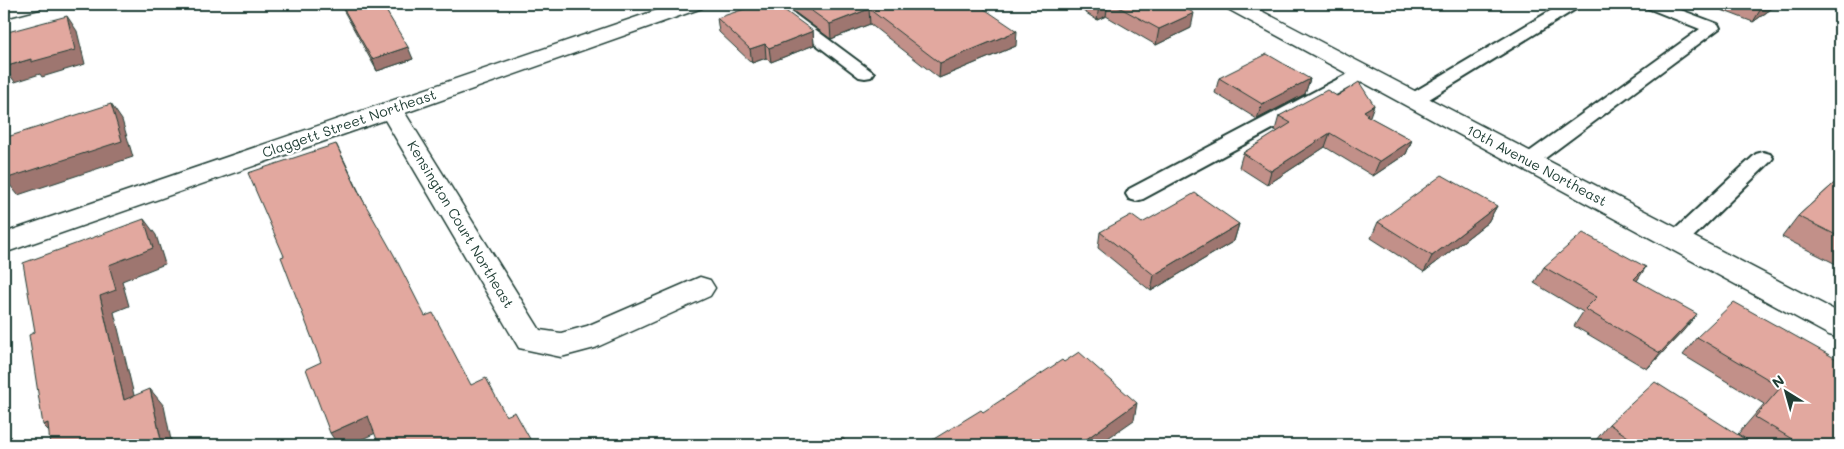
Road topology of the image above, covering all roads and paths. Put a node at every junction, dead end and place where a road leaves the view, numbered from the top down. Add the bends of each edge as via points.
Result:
1 (32, 4) edge
2 (695, 4) edge
3 (771, 4) edge
4 (1233, 4) edge
5 (1573, 4) edge
6 (1651, 4) edge
7 (4, 12) edge
8 (865, 73) dead end
9 (1363, 73) junction
10 (1414, 100) junction
11 (392, 108) junction
12 (1763, 158) dead end
13 (1529, 161) junction
14 (1136, 194) dead end
15 (1676, 240) junction
16 (4, 243) edge
17 (700, 288) dead end
18 (1840, 327) edge

1 - 7 street
2 - 11 street, Claggett Street Northeast
3 - 8 lane
4 - 9 street, 10th Avenue Northeast
5 - 10 lane
6 - 13 lane via 1712,28
9 - 10 street, 10th Avenue Northeast
9 - 14 lane
10 - 13 street, 10th Avenue Northeast
11 - 16 street, Claggett Street Northeast
11 - 17 street, Kensington Court Northeast via 530,340 561,345 595,336
12 - 15 lane
13 - 15 street, 10th Avenue Northeast
15 - 18 street, 10th Avenue Northeast

